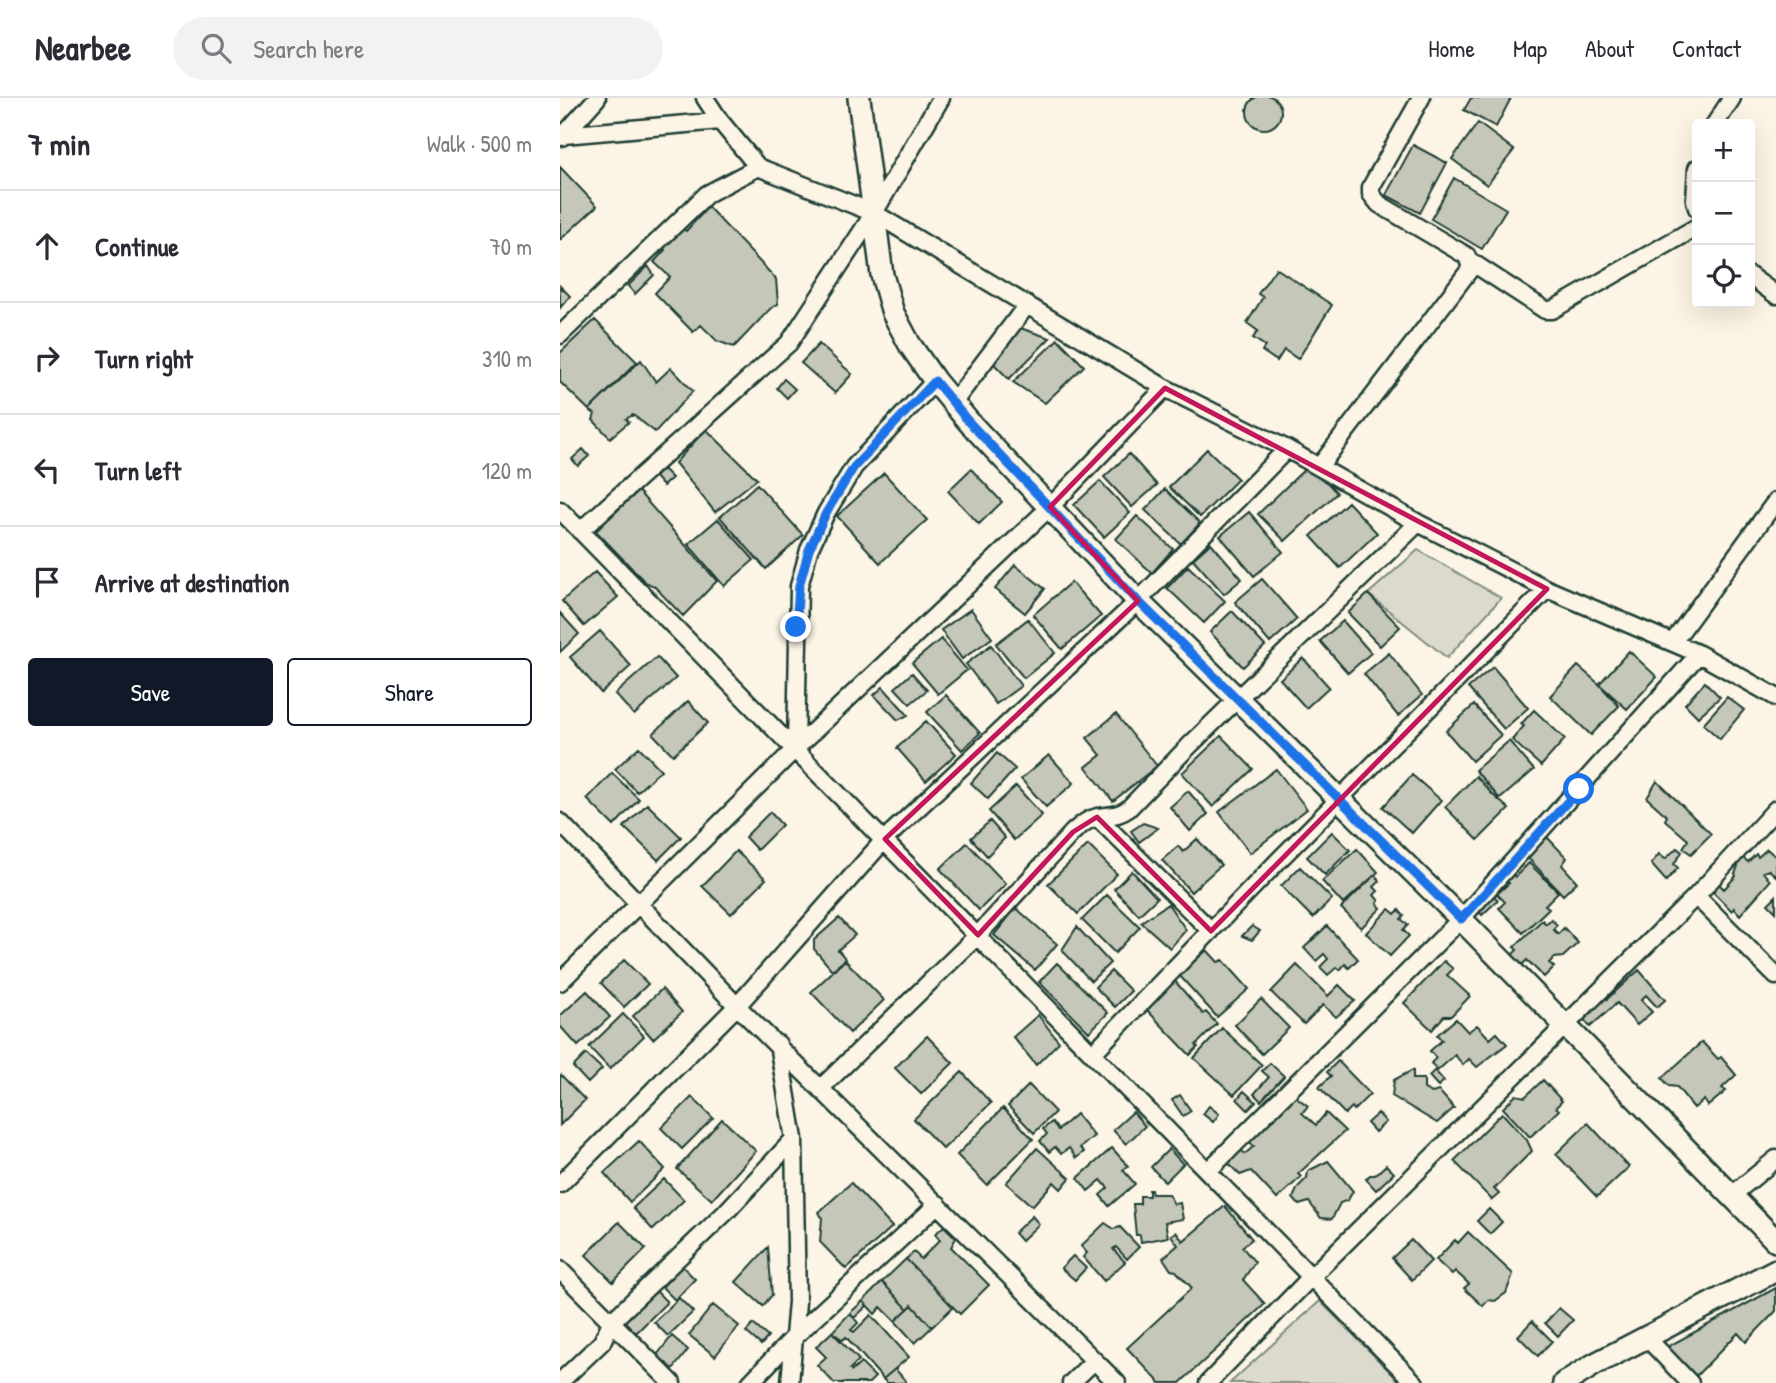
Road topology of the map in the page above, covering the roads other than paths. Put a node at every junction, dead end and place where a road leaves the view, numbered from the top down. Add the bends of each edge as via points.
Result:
1 (597, 98) edge
2 (705, 98) edge
3 (859, 98) edge
4 (942, 98) edge
5 (1421, 98) edge
6 (1724, 101) edge
7 (1717, 119) edge
8 (720, 121) junction
9 (561, 135) edge
10 (758, 167) junction
11 (874, 213) junction
12 (1692, 230) edge
13 (1470, 261) junction
14 (1755, 280) edge
15 (1776, 295) edge
16 (1027, 304) junction
17 (560, 335) edge
18 (935, 381) junction
19 (1165, 388) junction
20 (953, 403) junction
21 (1287, 449) junction
22 (1319, 467) junction
23 (1776, 501) edge
24 (1050, 507) junction
25 (560, 510) edge
26 (1418, 523) junction
27 (580, 531) junction
28 (1547, 589) junction
29 (1138, 601) junction
30 (1673, 642) junction
31 (1699, 654) junction
32 (1776, 698) edge
33 (1237, 699) junction
34 (796, 748) junction
35 (1340, 798) junction
36 (1776, 809) edge
37 (1097, 817) junction
38 (560, 822) edge
39 (885, 839) junction
40 (1696, 896) junction
41 (639, 904) junction
42 (1461, 919) junction
43 (1210, 931) junction
44 (978, 935) junction
45 (1776, 976) edge
46 (560, 982) edge
47 (737, 1006) junction
48 (1565, 1026) junction
49 (778, 1044) junction
50 (1093, 1053) junction
51 (821, 1088) junction
52 (794, 1139) junction
53 (1776, 1159) edge
54 (1208, 1171) junction
55 (560, 1184) edge
56 (1731, 1196) junction
57 (937, 1204) junction
58 (1776, 1241) edge
59 (560, 1270) edge
60 (1776, 1270) edge
61 (1311, 1277) junction
62 (611, 1322) junction
63 (794, 1337) junction
64 (1646, 1338) junction
65 (1094, 1361) junction
66 (560, 1382) edge
67 (672, 1383) edge
68 (750, 1383) edge
69 (790, 1383) edge
70 (1071, 1383) edge
71 (1117, 1383) edge
72 (1208, 1383) edge
73 (1415, 1383) edge
74 (1564, 1383) edge
75 (1690, 1383) edge

1 - 9 street
2 - 8 street
3 - 11 street
4 - 11 street
5 - 13 street via 1371,194 1379,204
6 - 7 street
8 - 9 street
8 - 10 street
10 - 11 street
10 - 17 street via 707,194
11 - 16 street
11 - 18 street via 893,313
11 - 27 street via 789,343
12 - 13 street via 1552,310 1545,310
13 - 22 street via 1471,268
14 - 15 street
16 - 19 street
16 - 20 street
18 - 20 street
18 - 34 street via 854,467 809,550 799,586
19 - 21 street
19 - 24 street
20 - 24 street
21 - 22 street
21 - 29 street
22 - 26 street
23 - 30 street
24 - 29 street
24 - 34 street
25 - 27 street
26 - 28 street
26 - 33 street
27 - 34 street
28 - 30 street
28 - 35 street
29 - 33 street
29 - 39 street
30 - 31 street
31 - 32 street
31 - 42 street
33 - 35 street
33 - 37 street via 1128,809 1119,815
34 - 39 street
34 - 41 street
35 - 42 street
35 - 43 street
36 - 40 street
37 - 43 street
37 - 44 street via 1073,832
38 - 41 street
39 - 44 street
39 - 47 street
40 - 45 street
40 - 48 street
41 - 46 street
41 - 47 street
42 - 48 street
42 - 54 street
43 - 50 street
44 - 50 street
44 - 51 street
47 - 49 street
47 - 55 street
48 - 56 street
48 - 61 street
49 - 51 street
49 - 52 street
50 - 54 street
51 - 57 street
52 - 62 street via 725,1213
52 - 63 street
53 - 56 street
54 - 61 street
56 - 58 street
57 - 63 street
57 - 65 street
59 - 62 street
60 - 64 street
61 - 72 street
61 - 73 street
62 - 66 street via 602,1342
62 - 67 street
63 - 68 street
63 - 69 street
64 - 74 street
64 - 75 street
65 - 70 street
65 - 71 street

